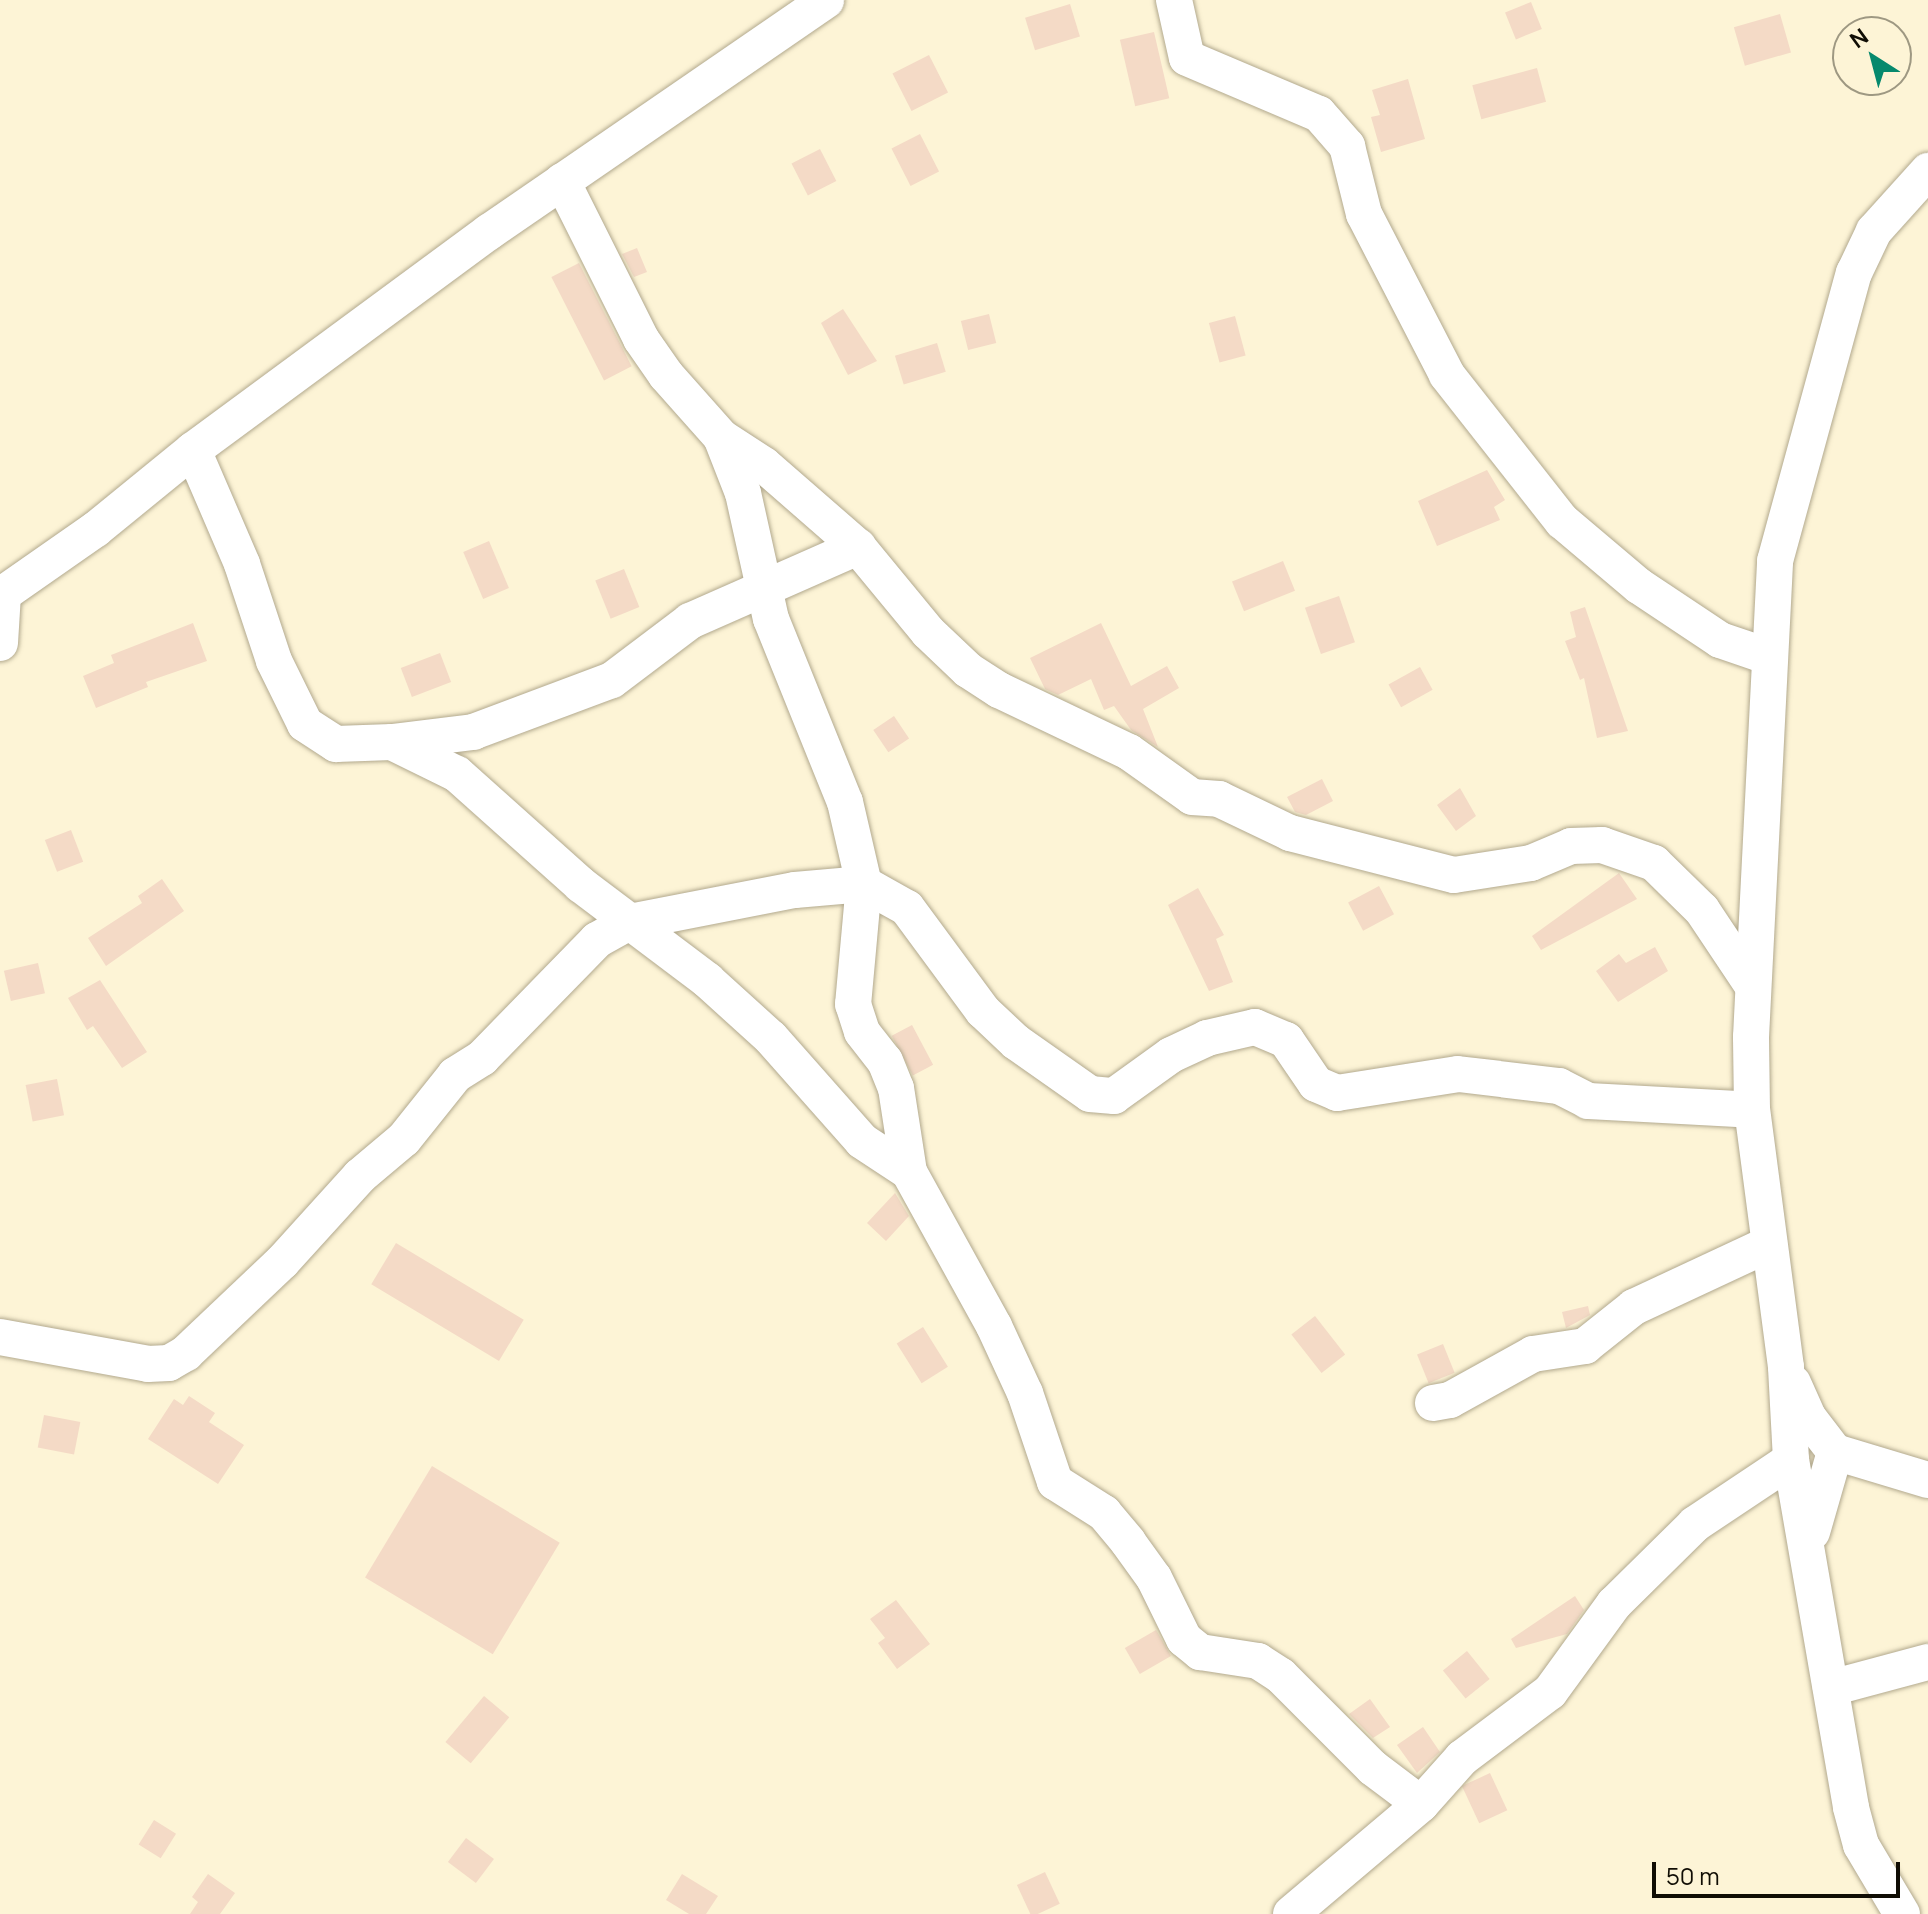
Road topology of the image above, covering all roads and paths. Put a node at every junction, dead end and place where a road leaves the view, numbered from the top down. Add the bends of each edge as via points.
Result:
1 (826, 0) edge
2 (1174, 0) edge
3 (1928, 171) edge
4 (562, 181) junction
5 (721, 437) junction
6 (193, 450) junction
7 (858, 547) junction
8 (765, 589) junction
9 (1, 595) edge
10 (0, 643) edge
11 (1767, 656) junction
12 (392, 742) junction
13 (864, 884) junction
14 (630, 922) junction
15 (1752, 985) junction
16 (1752, 1110) junction
17 (909, 1172) junction
18 (1769, 1244) junction
19 (0, 1337) edge
20 (1786, 1367) junction
21 (1433, 1403) dead end
22 (1835, 1452) junction
23 (1791, 1460) junction
24 (1928, 1480) edge
25 (1810, 1546) junction
26 (1928, 1662) edge
27 (1831, 1688) junction
28 (1421, 1804) junction
29 (1291, 1914) edge
30 (1902, 1914) edge

1 - 4 street
2 - 11 street via 1187,58 1319,114 1347,146 1364,214 1439,361 1562,521 1639,586 1720,640
3 - 11 street via 1881,222 1854,273 1775,561
4 - 5 street via 641,339
4 - 6 street
5 - 7 street via 764,465
5 - 8 street via 743,493
6 - 9 street via 96,529
6 - 12 street via 242,564 274,661 305,724 336,744
7 - 8 street
7 - 15 street via 928,632 968,670 1129,752 1192,797 1219,799 1290,833 1454,875 1531,863 1571,846 1602,845 1654,863 1702,910
8 - 12 street via 690,621 598,687 473,732
8 - 13 street via 771,619 845,802
9 - 10 street
11 - 15 street
12 - 14 street via 457,774
13 - 14 street via 795,890
13 - 16 street via 907,908 983,1011 1016,1042 1090,1094 1114,1096 1171,1055 1207,1038 1255,1027 1286,1040 1316,1084 1337,1093 1458,1074 1559,1086 1588,1101
13 - 17 street via 853,1004 862,1032 885,1061 896,1088
14 - 17 street via 707,980 771,1038 862,1141
14 - 19 street via 597,940 482,1058 455,1075 404,1139 360,1176 282,1262 186,1353 169,1363 148,1364
15 - 16 street
16 - 18 street
17 - 28 street via 1025,1393 1055,1482 1104,1513 1128,1542 1154,1578 1184,1639 1200,1652 1258,1661 1281,1676 1373,1768
18 - 20 street
18 - 21 street via 1634,1307 1585,1346 1533,1354 1450,1400
20 - 22 street via 1808,1417
20 - 23 street
22 - 24 street
22 - 25 street
23 - 25 street
23 - 28 street via 1695,1524 1614,1604 1550,1692 1462,1758
25 - 27 street
26 - 27 street
27 - 30 street via 1861,1845
28 - 29 street

